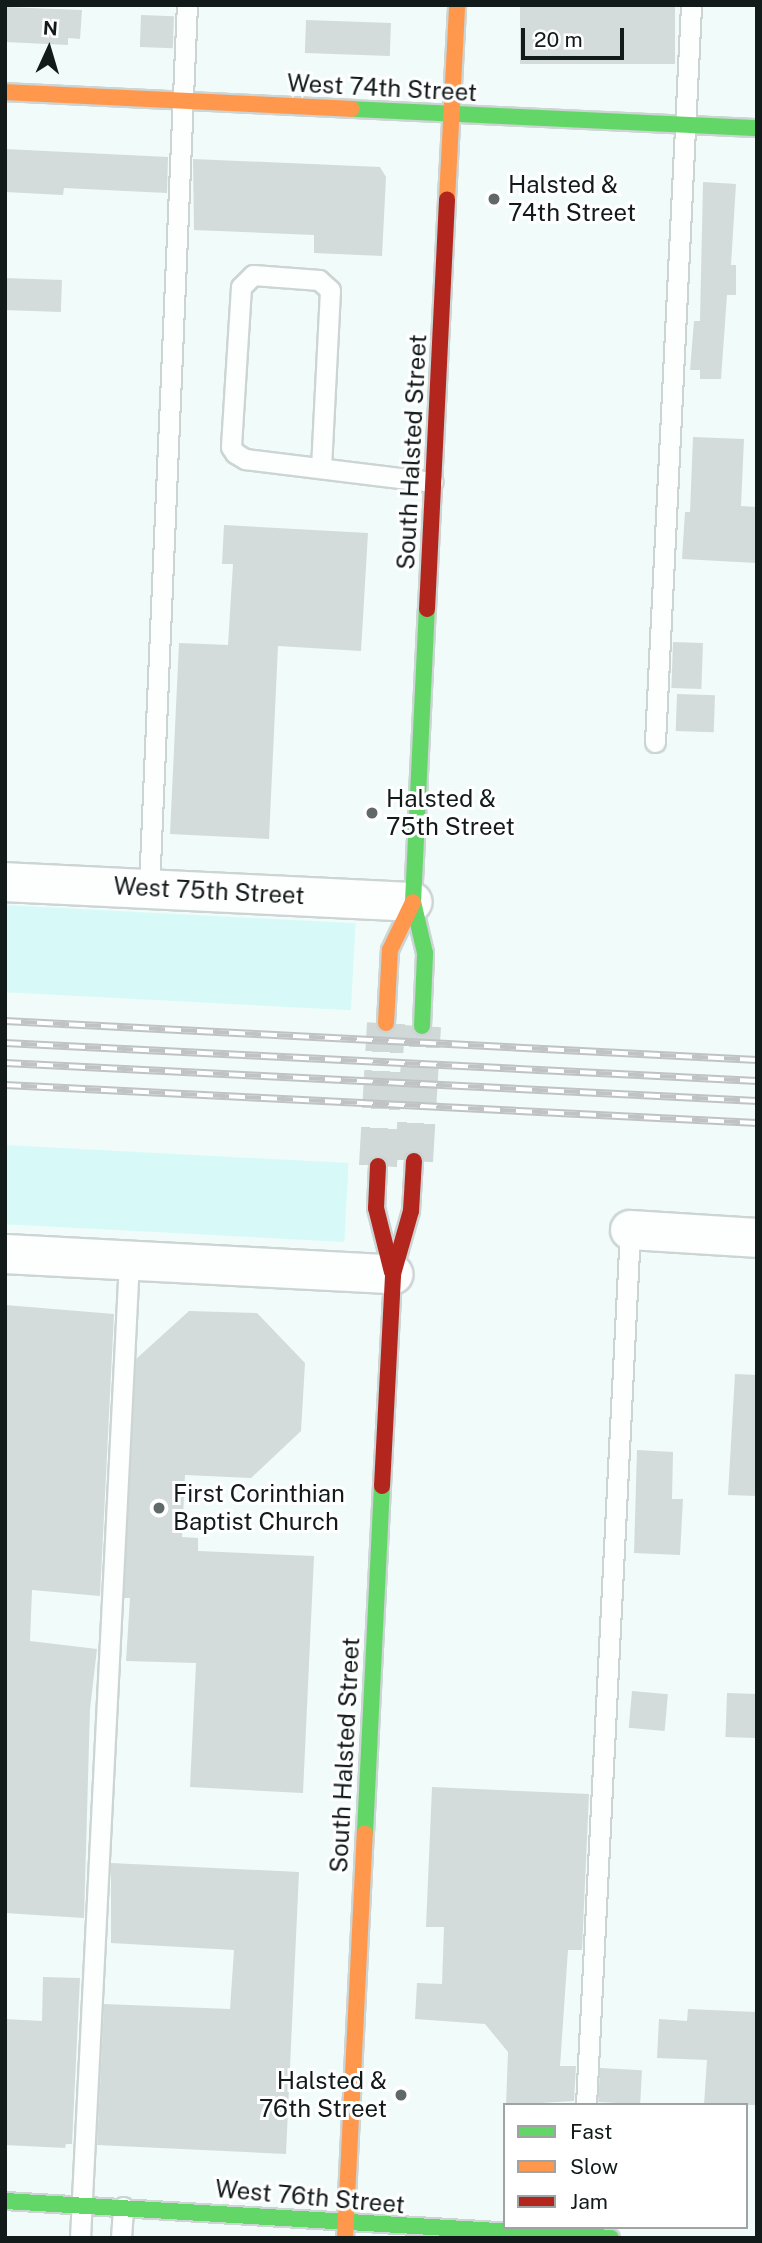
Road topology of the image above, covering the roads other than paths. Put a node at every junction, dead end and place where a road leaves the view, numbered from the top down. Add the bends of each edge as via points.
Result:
1 (187, 5) edge
2 (457, 5) edge
3 (691, 5) edge
4 (5, 92) edge
5 (182, 101) junction
6 (451, 114) junction
7 (685, 125) junction
8 (757, 128) edge
9 (321, 468) junction
10 (433, 482) junction
11 (655, 742) dead end
12 (5, 881) edge
13 (149, 888) junction
14 (413, 902) junction
15 (386, 1023) tunnel mouth
16 (422, 1027) tunnel mouth
17 (414, 1161) tunnel mouth
18 (378, 1166) tunnel mouth
19 (629, 1230) joint
20 (757, 1238) edge
21 (5, 1254) edge
22 (129, 1260) junction
23 (393, 1273) junction
24 (586, 2103) edge
25 (5, 2201) edge
26 (81, 2205) junction
27 (123, 2207) junction
28 (216, 2211) junction
29 (345, 2231) edge
30 (579, 2234) edge
31 (80, 2238) edge
32 (121, 2238) edge
33 (215, 2238) edge
34 (611, 2238) edge

1 - 5 lane
2 - 6 main road, South Halsted Street
3 - 7 lane
4 - 5 main road, West 74th Street
5 - 6 main road, West 74th Street
5 - 13 lane
6 - 7 main road, West 74th Street
6 - 10 main road, South Halsted Street
7 - 8 main road, West 74th Street
7 - 11 lane
9 - 9 lane via 246,459 231,447 241,287 253,275 318,280 330,289
9 - 10 lane
10 - 14 main road, South Halsted Street
12 - 13 street, West 75th Street
13 - 14 street, West 75th Street
14 - 15 main road, South Halsted Street via 390,950
14 - 16 main road, South Halsted Street via 425,953
17 - 23 main road, South Halsted Street via 411,1211
18 - 23 main road, South Halsted Street via 376,1208
19 - 20 street
19 - 24 lane
21 - 22 street
22 - 23 street
22 - 26 lane
23 - 29 main road, South Halsted Street
25 - 26 main road, West 76th Street
26 - 27 main road, West 76th Street
26 - 31 lane
27 - 28 main road, West 76th Street
27 - 32 lane
28 - 29 main road, West 76th Street
28 - 33 lane
29 - 30 main road, West 76th Street
30 - 34 main road, West 76th Street

